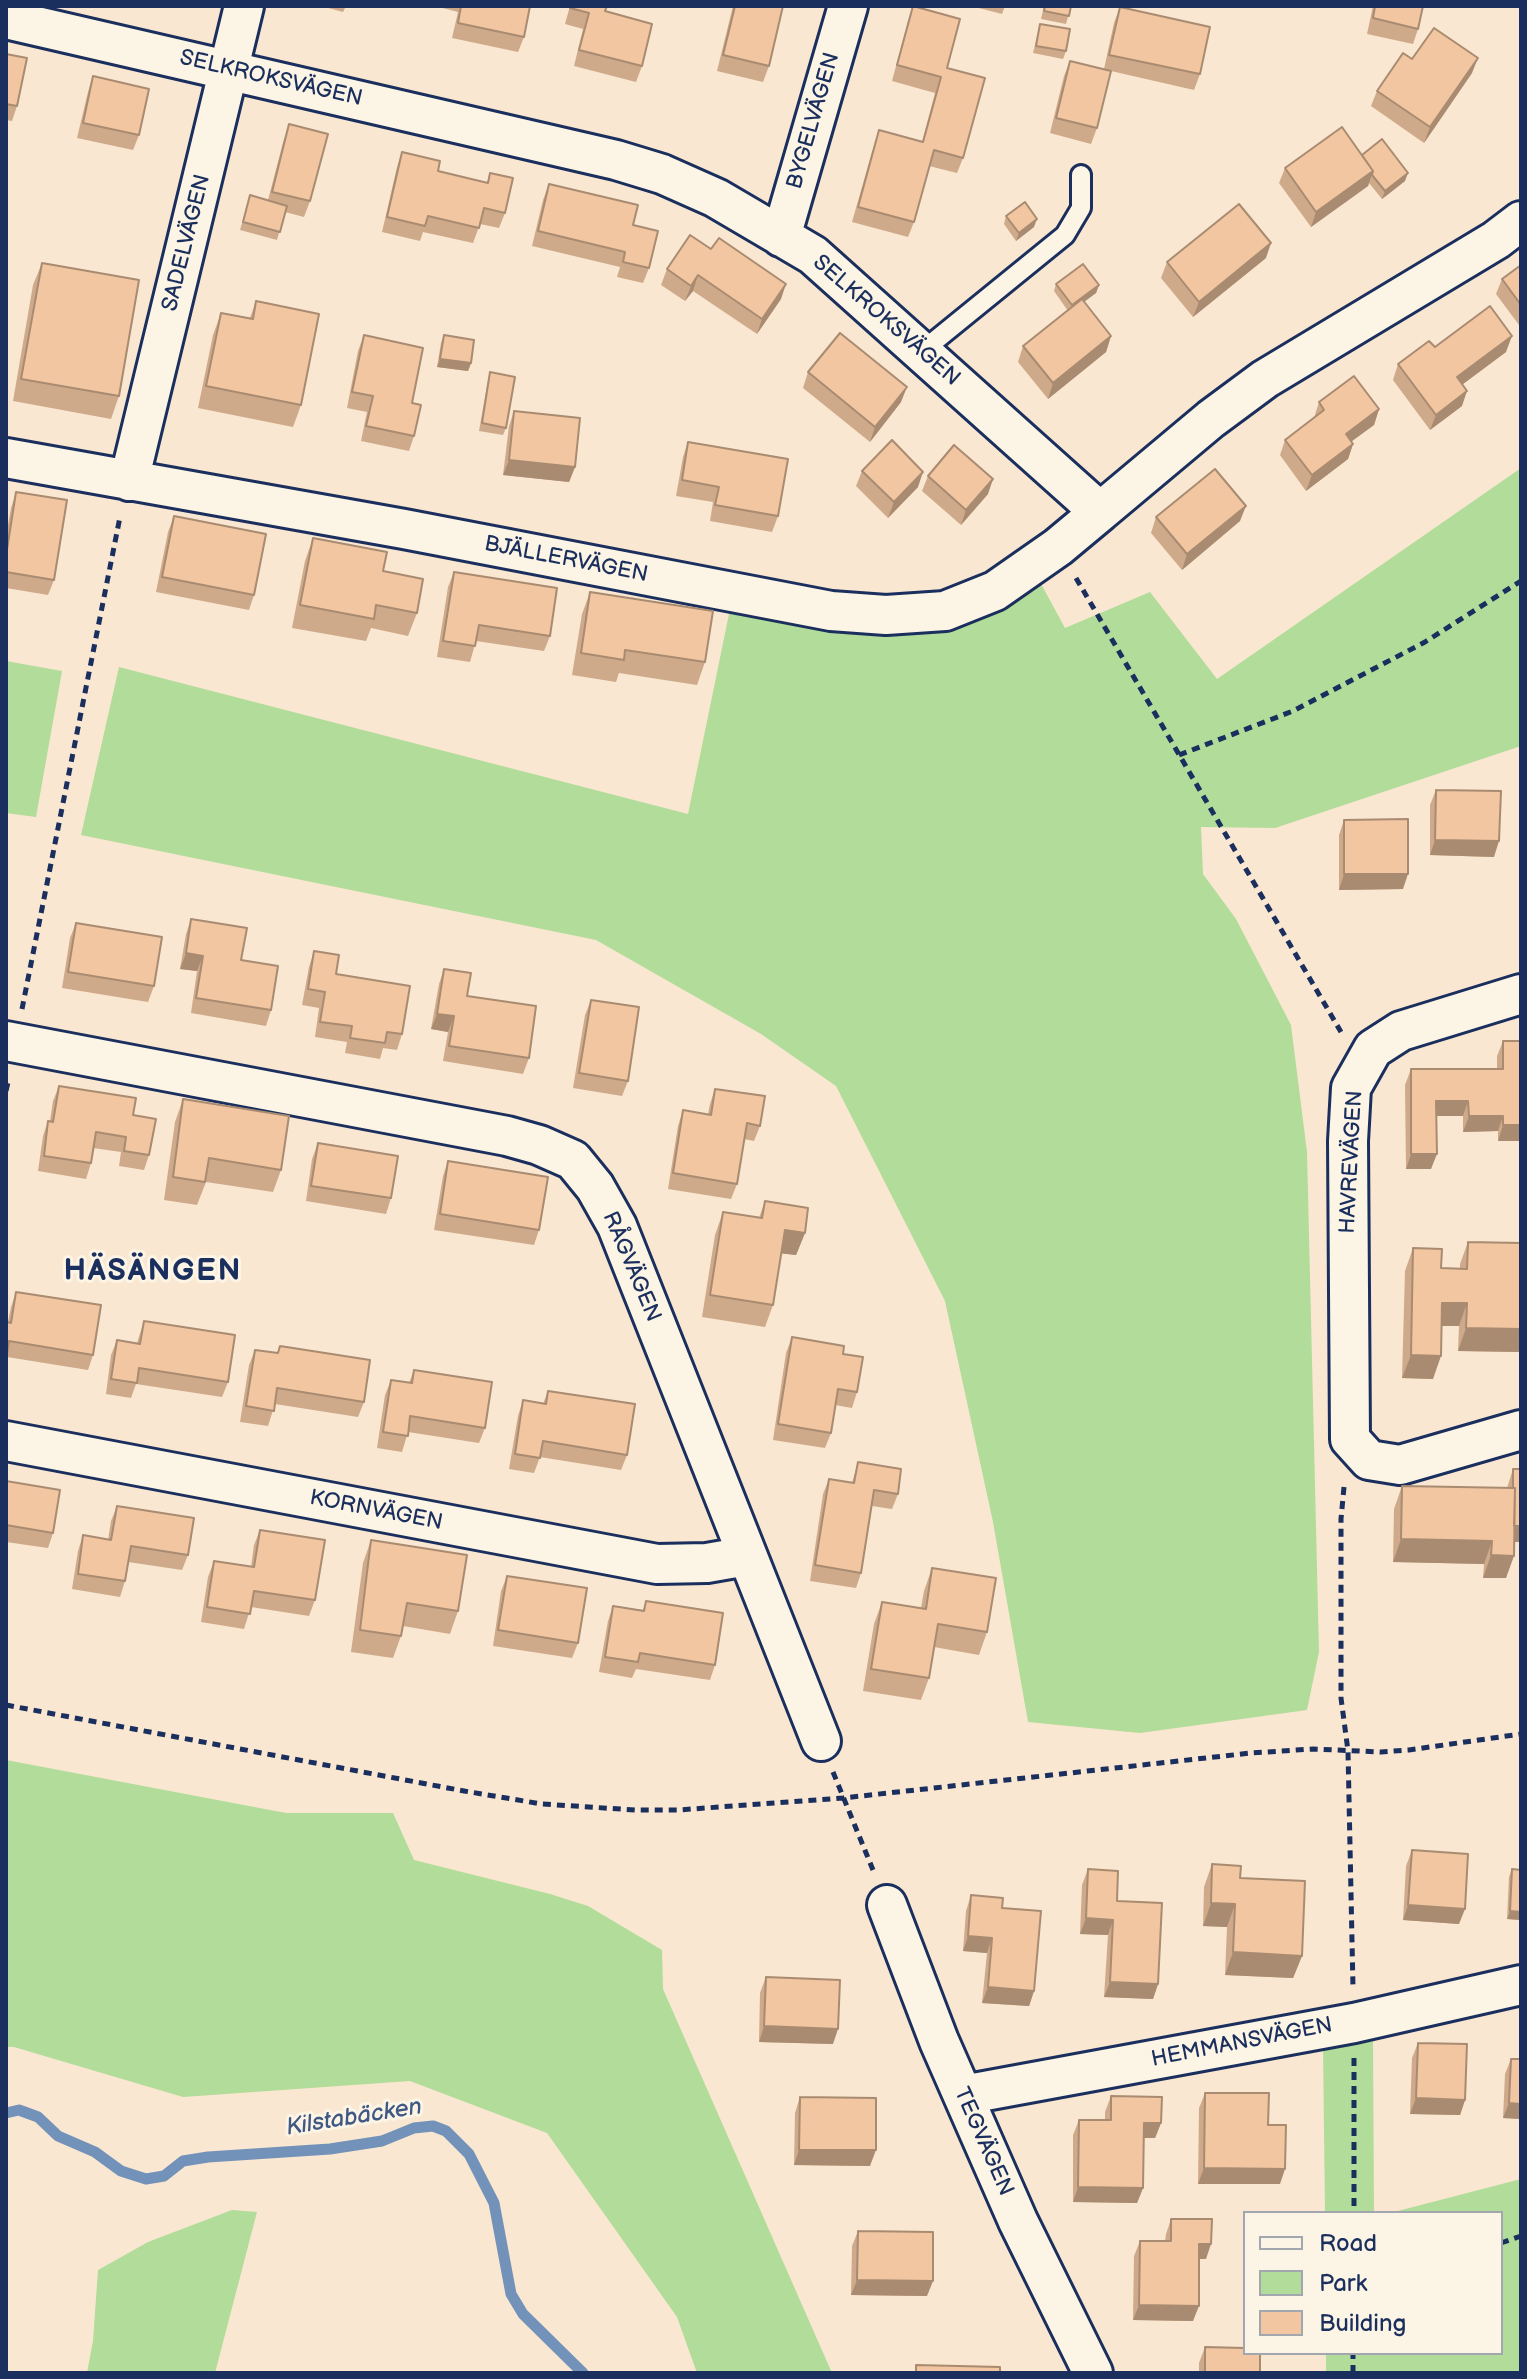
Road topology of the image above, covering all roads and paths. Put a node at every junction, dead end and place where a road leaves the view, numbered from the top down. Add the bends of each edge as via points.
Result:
1 (244, 6) edge
2 (848, 6) edge
3 (6, 19) edge
4 (229, 69) junction
5 (1081, 175) dead end
6 (1521, 221) edge
7 (781, 237) junction
8 (921, 352) junction
9 (6, 458) edge
10 (129, 481) junction
11 (1100, 512) junction
12 (1062, 554) junction
13 (1521, 581) edge
14 (1179, 755) junction
15 (1521, 994) edge
16 (11, 1042) edge
17 (6, 1091) edge
18 (1521, 1430) edge
19 (1350, 1439) junction
20 (6, 1441) edge
21 (747, 1556) junction
22 (6, 1705) edge
23 (1521, 1734) edge
24 (821, 1741) joint
25 (1348, 1751) junction
26 (843, 1798) junction
27 (887, 1905) joint
28 (1521, 1985) edge
29 (963, 2095) junction
30 (1093, 2373) edge

1 - 4 street, SADELVÄGEN
2 - 7 street, BYGELVÄGEN
3 - 4 street, SELKROKSVÄGEN
4 - 7 street, SELKROKSVÄGEN via 616,160 716,198
4 - 10 street, SADELVÄGEN
5 - 8 lane via 1081,208 1065,235
6 - 11 street via 1265,379
7 - 8 street, SELKROKSVÄGEN via 813,255
8 - 11 street, SELKROKSVÄGEN
9 - 10 street, BJÄLLERVÄGEN
10 - 12 street, BJÄLLERVÄGEN via 831,611 945,611
10 - 16 path
11 - 12 street, BJÄLLERVÄGEN
12 - 14 path
12 - 14 path via 1329,1011 1344,1038
13 - 14 path via 1425,642 1293,711
15 - 19 street, HAVREVÄGEN via 1401,1031 1373,1049 1351,1088
16 - 17 path
16 - 21 street, RÅGVÄGEN via 507,1136 573,1160 617,1226
18 - 19 street via 1400,1465 1369,1460
19 - 25 path via 1341,1519 1341,1698
20 - 21 street, KORNVÄGEN via 657,1564
21 - 24 street, RÅGVÄGEN
22 - 26 path via 542,1804 678,1810
23 - 25 path via 1409,1750
24 - 26 path
25 - 26 path via 1251,1753
26 - 27 path
27 - 29 street, TEGVÄGEN
28 - 29 street, HEMMANSVÄGEN via 1354,2023
29 - 30 street, TEGVÄGEN

